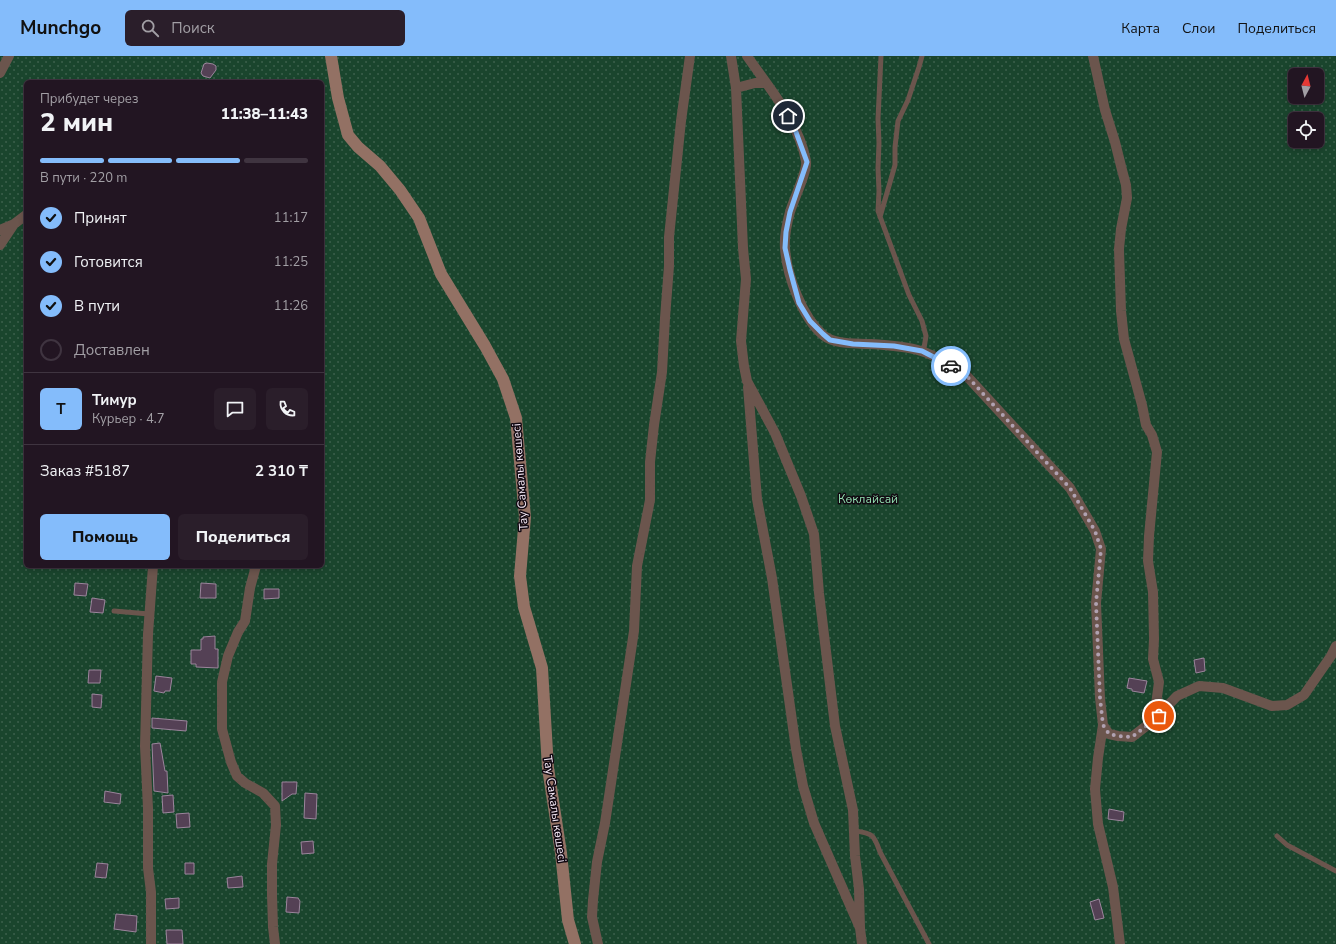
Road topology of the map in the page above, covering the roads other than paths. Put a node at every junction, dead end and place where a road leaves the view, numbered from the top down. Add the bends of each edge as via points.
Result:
1 (9, 56) edge
2 (331, 56) edge
3 (690, 56) edge
4 (731, 56) edge
5 (748, 56) edge
6 (881, 56) edge
7 (922, 56) edge
8 (1093, 56) edge
9 (0, 73) edge
10 (766, 83) junction
11 (736, 88) junction
12 (24, 216) edge
13 (880, 217) junction
14 (14, 224) junction
15 (0, 230) edge
16 (0, 245) edge
17 (922, 351) junction
18 (748, 381) junction
19 (153, 568) edge
20 (255, 568) edge
21 (114, 611) dead end
22 (149, 614) junction
23 (1336, 646) edge
24 (1154, 720) junction
25 (1103, 725) junction
26 (855, 831) junction
27 (1277, 836) dead end
28 (1336, 871) edge
29 (860, 928) junction
30 (150, 944) edge
31 (275, 944) edge
32 (575, 944) edge
33 (598, 944) edge
34 (862, 944) edge
35 (929, 944) edge
36 (1120, 944) edge

1 - 9 street
2 - 32 street, Тау Самалы көшесі via 348,136 380,166 419,218 441,274 503,379 516,418 525,517 520,576 524,607 542,668 548,768 562,853 568,920
3 - 33 street via 669,237 662,372 650,462 650,500 637,566 634,631 593,900 592,917
4 - 11 street
5 - 10 street
6 - 13 lane via 878,119
7 - 13 lane via 908,100 898,121 895,165
8 - 24 street via 1126,185 1127,198 1119,249 1124,339 1146,425 1157,452 1148,561 1153,592 1153,659 1159,682
10 - 11 street
10 - 17 street via 793,124 807,162 790,212 785,248 799,303 810,321 830,340
11 - 18 street via 746,279 741,341
12 - 14 street
13 - 17 lane via 909,295 922,322 926,336
14 - 15 street
14 - 16 street
17 - 25 street via 964,373 1070,488 1095,531 1101,549 1096,603
18 - 26 street via 775,433 814,534 835,726
18 - 29 street via 757,499 772,578 792,726 803,786 814,822
19 - 22 street
20 - 31 street via 245,621 228,656 222,682 222,729 237,776 263,793 275,806 272,895
21 - 22 lane
22 - 30 street via 145,746 148,868 151,892
23 - 24 street via 1304,695 1287,705 1272,706 1223,688 1199,686 1177,696
24 - 25 street via 1132,737 1109,734
25 - 36 street via 1095,790 1098,824 1113,887
26 - 29 street
26 - 35 lane via 868,833 876,839 880,852
27 - 28 lane via 1287,845
29 - 34 street

